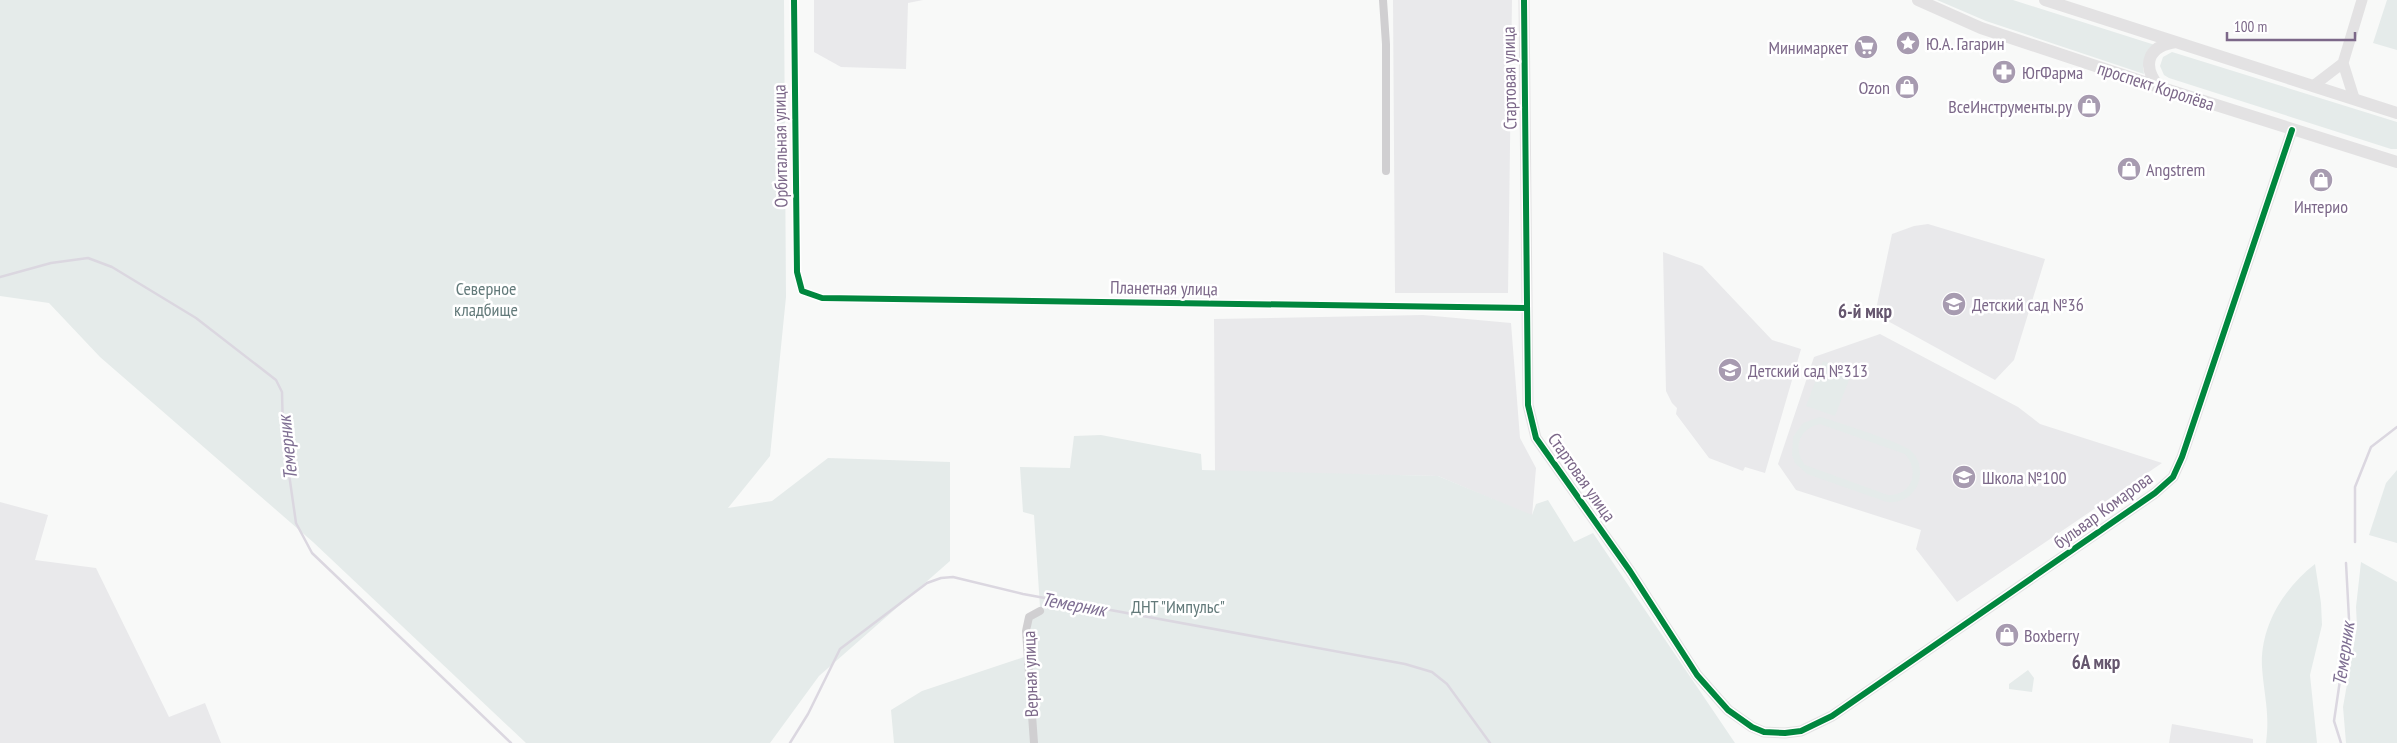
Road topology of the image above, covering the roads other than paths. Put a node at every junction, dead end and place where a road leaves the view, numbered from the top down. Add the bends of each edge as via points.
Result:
1 (794, 0) edge
2 (1382, 0) edge
3 (1524, 0) edge
4 (1918, 0) edge
5 (2045, 0) edge
6 (2362, 0) edge
7 (2176, 42) junction
8 (2343, 63) junction
9 (2313, 86) junction
10 (2159, 87) junction
11 (2354, 98) junction
12 (2397, 113) edge
13 (2292, 130) junction
14 (2393, 159) edge
15 (1386, 171) dead end
16 (802, 291) joint
17 (1527, 308) junction
18 (1040, 611) dead end
19 (1764, 732) joint
20 (1034, 743) edge

1 - 16 street, Орбитальная улица via 797,272
2 - 15 street via 1386,44
3 - 17 street, Стартовая улица
4 - 10 main road, проспект Королёва via 1981,28
5 - 7 main road
6 - 8 street
7 - 9 main road
7 - 10 main road via 2164,44 2150,58 2149,69
8 - 9 street
8 - 11 street
9 - 11 main road
10 - 13 main road, проспект Королёва
11 - 12 main road
13 - 14 main road, проспект Королёва
13 - 19 street, бульвар Комарова via 2173,477 2149,498 1832,716 1801,730
16 - 17 street, Планетная улица via 822,298
17 - 19 street, Стартовая улица via 1528,405 1536,438 1630,571 1705,686 1741,721
18 - 20 street, Верная улица via 1030,617 1026,631

